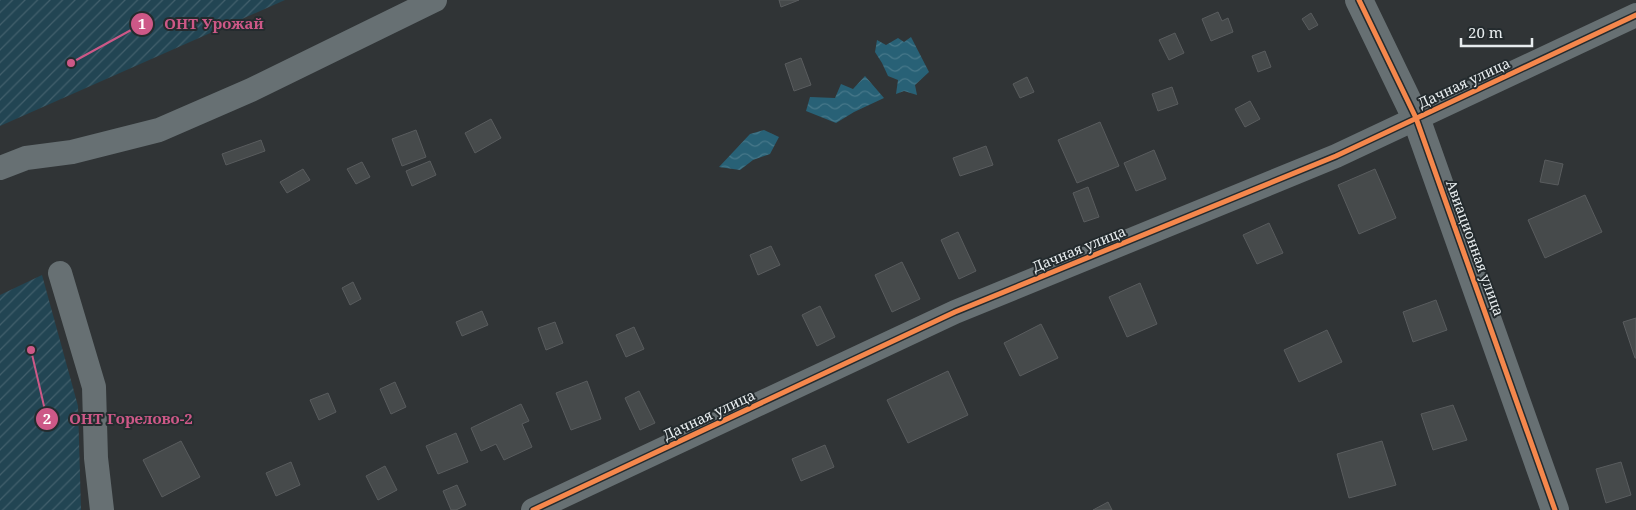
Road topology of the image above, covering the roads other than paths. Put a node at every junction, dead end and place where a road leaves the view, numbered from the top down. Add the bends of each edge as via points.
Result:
1 (435, 0) edge
2 (1359, 0) edge
3 (1636, 14) edge
4 (1416, 118) junction
5 (0, 168) edge
6 (60, 273) dead end
7 (102, 510) edge
8 (533, 510) edge
9 (1555, 510) edge

1 - 5 street via 251,90 159,130 72,152 26,158
2 - 4 street, Авиационная улица
3 - 4 street, Дачная улица
4 - 8 street, Дачная улица via 1336,156 955,312
4 - 9 street, Авиационная улица
6 - 7 street via 94,387 96,458

